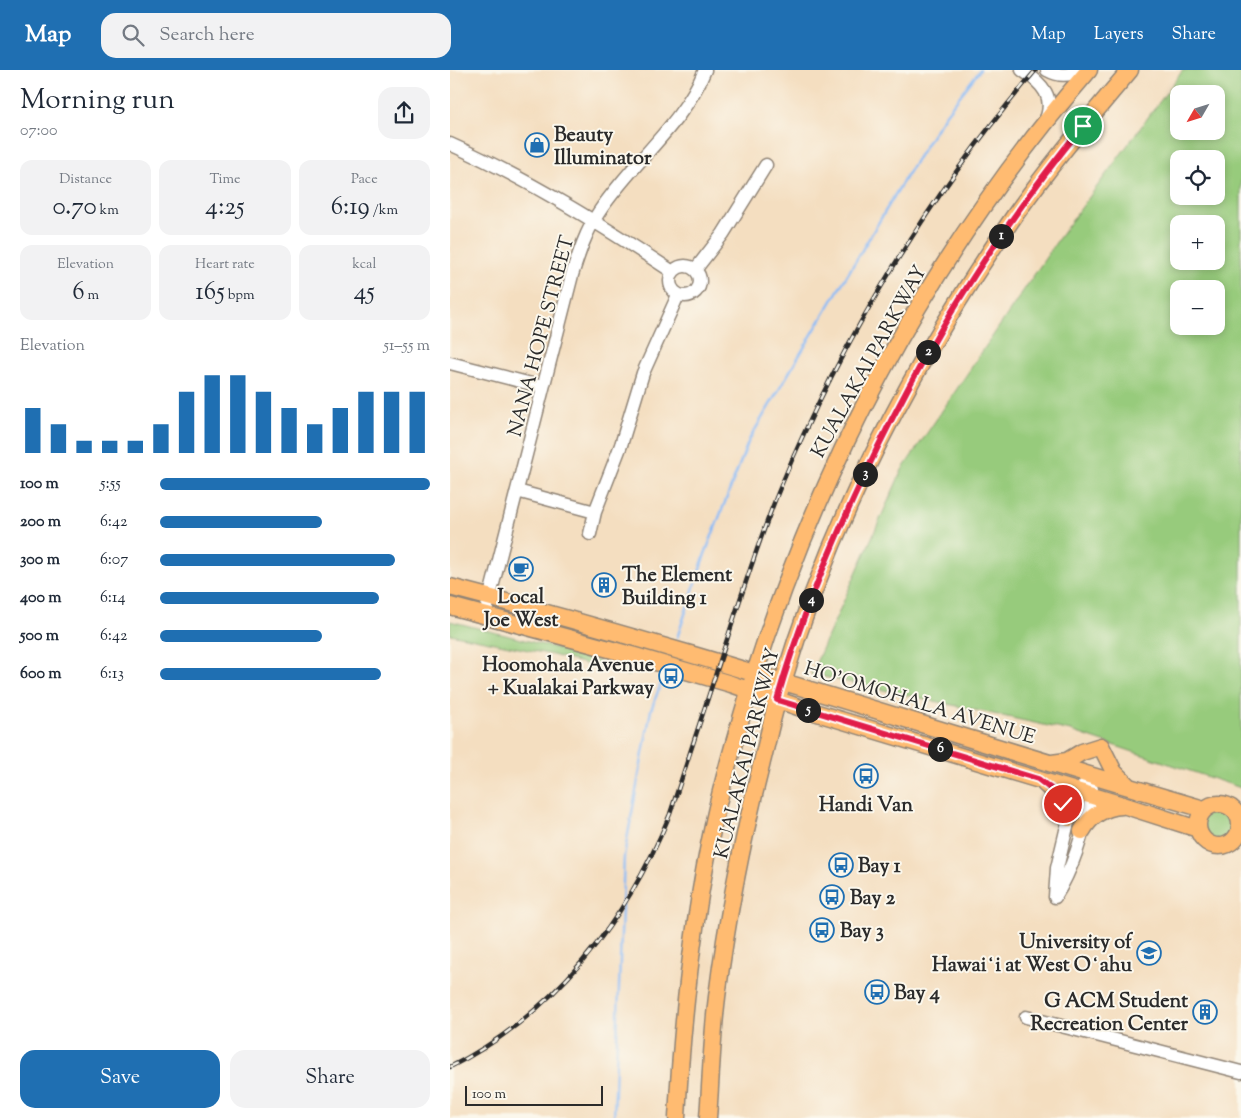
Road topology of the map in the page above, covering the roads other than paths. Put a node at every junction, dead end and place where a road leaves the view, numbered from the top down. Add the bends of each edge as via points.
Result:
1 (705, 70) edge
2 (1022, 70) edge
3 (1048, 70) edge
4 (1078, 70) edge
5 (1089, 70) edge
6 (1130, 70) edge
7 (1038, 131) junction
8 (450, 144) edge
9 (766, 165) dead end
10 (593, 221) junction
11 (695, 270) junction
12 (673, 272) junction
13 (678, 295) junction
14 (450, 363) edge
15 (543, 387) junction
16 (517, 491) junction
17 (595, 512) junction
18 (590, 534) dead end
19 (450, 587) edge
20 (489, 597) junction
21 (450, 606) edge
22 (485, 614) junction
23 (755, 674) junction
24 (782, 683) junction
25 (750, 690) junction
26 (777, 700) junction
27 (1101, 746) junction
28 (1049, 763) junction
29 (1092, 776) junction
30 (1038, 779) junction
31 (1129, 788) junction
32 (1085, 794) junction
33 (1126, 806) junction
34 (1204, 809) junction
35 (1069, 818) junction
36 (1198, 830) junction
37 (1082, 831) junction
38 (1026, 1017) dead end
39 (1241, 1072) edge
40 (677, 1118) edge
41 (708, 1118) edge

1 - 10 street, NANA HOPE STREET via 692,97 675,120 618,186
2 - 7 street via 1043,88 1048,102 1047,116
3 - 4 street via 1064,75
5 - 7 main road, KUALAKAI PARKWAY
6 - 24 main road, KUALAKAI PARKWAY via 1064,149 1016,214 923,361 874,454 831,549
7 - 23 main road, KUALAKAI PARKWAY via 933,282 856,420 796,554
8 - 10 street
9 - 11 street via 723,234
10 - 12 street
10 - 15 street, NANA HOPE STREET via 577,259
11 - 12 street via 687,266
11 - 13 street via 700,279 699,288 688,296
12 - 13 street via 671,287
13 - 17 street via 643,373 621,445
14 - 15 street
15 - 16 street, NANA HOPE STREET
16 - 17 street
16 - 20 street, NANA HOPE STREET
17 - 18 street
19 - 20 main road, HO’OMOHALA AVENUE
20 - 22 street, NANA HOPE STREET
20 - 23 main road, HO’OMOHALA AVENUE
21 - 22 main road, HO’OMOHALA AVENUE
22 - 25 main road, HO’OMOHALA AVENUE
23 - 24 main road, HO’OMOHALA AVENUE
23 - 25 main road, KUALAKAI PARKWAY
24 - 26 main road, KUALAKAI PARKWAY
24 - 28 main road, HO’OMOHALA AVENUE
25 - 26 main road, HO’OMOHALA AVENUE
25 - 40 main road, KUALAKAI PARKWAY via 724,777 702,883 685,1001
26 - 30 main road, HO’OMOHALA AVENUE
26 - 41 main road, KUALAKAI PARKWAY via 724,941
27 - 28 main road via 1067,761
27 - 29 main road
27 - 31 main road via 1114,772
28 - 29 main road, HO’OMOHALA AVENUE
29 - 31 main road, HO’OMOHALA AVENUE
29 - 32 street
30 - 32 main road, HO’OMOHALA AVENUE
30 - 35 main road via 1058,796
31 - 34 main road, HO’OMOHALA AVENUE
32 - 33 main road, HO’OMOHALA AVENUE
32 - 35 street
32 - 37 street
33 - 36 main road, HO’OMOHALA AVENUE
33 - 37 main road via 1099,812
34 - 36 main road
34 - 36 main road, HO’OMOHALA AVENUE via 1216,804 1230,806 1238,817 1239,830 1232,842 1219,846 1206,842
35 - 37 street via 1057,868 1055,897 1068,874
38 - 39 street

